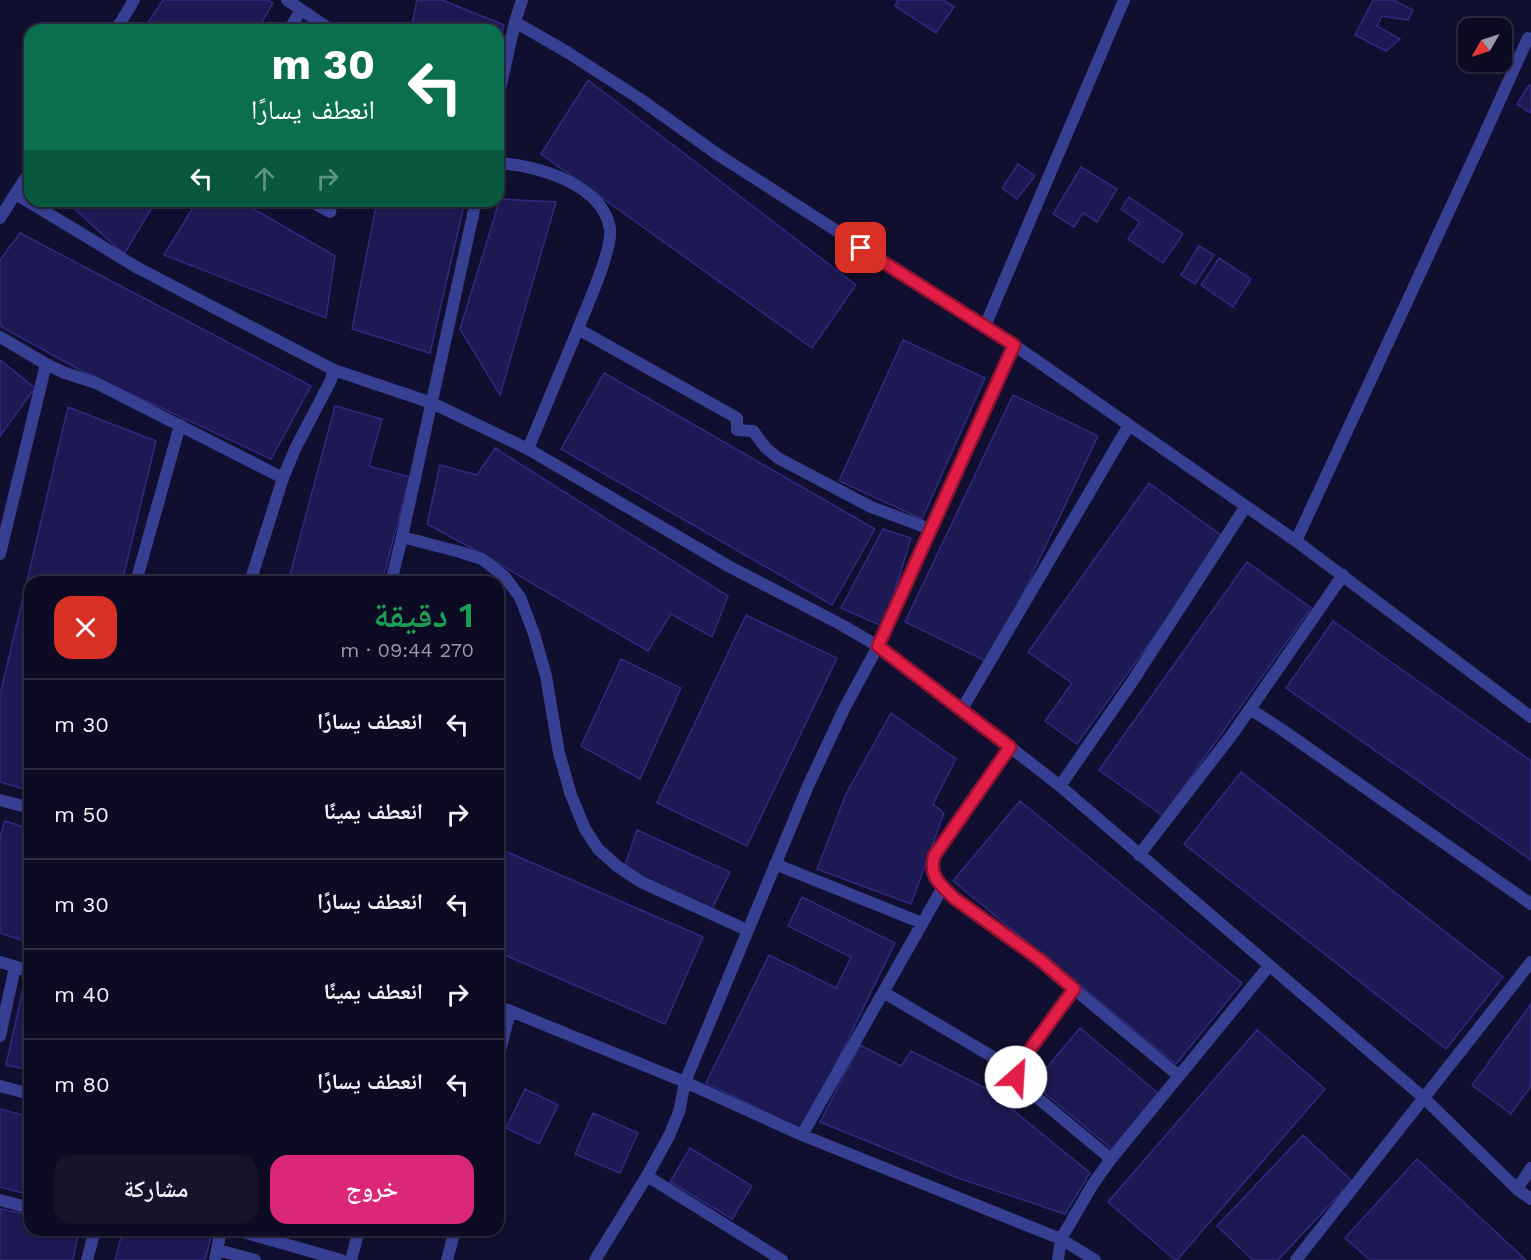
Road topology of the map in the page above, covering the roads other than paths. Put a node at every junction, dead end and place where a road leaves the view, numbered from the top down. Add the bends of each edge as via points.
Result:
1 (134, 0) edge
2 (286, 0) edge
3 (522, 0) edge
4 (1124, 0) edge
5 (301, 10) junction
6 (514, 22) junction
7 (120, 24) edge
8 (293, 24) edge
9 (322, 24) edge
10 (1528, 38) dead end
11 (504, 70) edge
12 (504, 163) edge
13 (24, 181) edge
14 (16, 194) junction
15 (24, 199) edge
16 (37, 207) edge
17 (321, 207) edge
18 (331, 207) edge
19 (475, 207) edge
20 (0, 218) edge
21 (985, 326) junction
22 (578, 329) junction
23 (0, 337) edge
24 (1014, 345) junction
25 (46, 364) junction
26 (334, 370) junction
27 (432, 403) junction
28 (180, 425) junction
29 (1130, 425) junction
30 (528, 449) junction
31 (283, 478) junction
32 (1246, 506) junction
33 (930, 529) junction
34 (402, 537) junction
35 (1296, 541) junction
36 (0, 554) edge
37 (1343, 575) junction
38 (138, 576) edge
39 (252, 576) edge
40 (392, 576) edge
41 (504, 576) edge
42 (504, 576) edge
43 (878, 646) junction
44 (1250, 709) junction
45 (962, 710) junction
46 (1531, 717) edge
47 (1010, 747) junction
48 (1060, 786) junction
49 (0, 800) edge
50 (24, 806) edge
51 (1139, 855) junction
52 (776, 864) junction
53 (943, 887) junction
54 (1531, 904) edge
55 (922, 924) junction
56 (747, 930) junction
57 (0, 962) edge
58 (1531, 962) edge
59 (1269, 966) junction
60 (15, 967) junction
61 (24, 969) edge
62 (1074, 989) junction
63 (883, 992) junction
64 (504, 1009) edge
65 (0, 1036) edge
66 (1015, 1070) junction
67 (1179, 1076) junction
68 (685, 1082) junction
69 (0, 1086) edge
70 (24, 1092) edge
71 (1424, 1098) junction
72 (802, 1135) junction
73 (1111, 1159) junction
74 (1531, 1168) edge
75 (647, 1176) junction
76 (1517, 1189) junction
77 (1531, 1199) edge
78 (0, 1200) edge
79 (24, 1206) edge
80 (93, 1236) edge
81 (220, 1236) edge
82 (257, 1236) edge
83 (357, 1236) edge
84 (453, 1236) edge
85 (1061, 1239) junction
86 (216, 1255) edge
87 (87, 1260) edge
88 (255, 1260) edge
89 (341, 1260) edge
90 (351, 1260) edge
91 (447, 1260) edge
92 (595, 1260) edge
93 (782, 1260) edge
94 (1058, 1260) edge
95 (1095, 1260) edge
96 (1296, 1260) edge

1 - 7 street
2 - 5 street
3 - 6 street
4 - 21 street
5 - 8 street
5 - 9 street
6 - 11 street
6 - 21 street via 631,93 717,154
10 - 35 street
12 - 22 street via 568,180 603,210 610,230 606,254
13 - 14 street
14 - 15 street
14 - 20 street
16 - 26 street via 138,268
17 - 18 street via 330,212
19 - 27 street
21 - 24 street
22 - 30 street
22 - 33 street via 737,418 737,430 753,431 778,458 871,507
23 - 25 street
24 - 29 street
24 - 33 street
25 - 28 street via 96,383
25 - 36 street
26 - 27 street
26 - 31 street
27 - 30 street
27 - 34 street
28 - 31 street
28 - 38 street
29 - 32 street
29 - 45 street
30 - 43 street via 730,567
31 - 39 street
32 - 35 street
32 - 48 street
33 - 43 street
34 - 40 street
34 - 42 street via 482,559
35 - 37 street
37 - 44 street
37 - 46 street
41 - 56 street via 520,597 534,634 571,795 598,849 641,882
43 - 45 street
43 - 52 street via 839,718
44 - 51 street
44 - 54 street
45 - 47 street
47 - 48 street
47 - 53 street via 934,856 934,876
48 - 51 street
49 - 50 street
51 - 59 street
52 - 55 street
52 - 56 street
53 - 55 street
53 - 62 street
55 - 63 street
56 - 68 street
57 - 60 street
58 - 71 street
59 - 67 street
59 - 71 street
60 - 61 street
60 - 65 street
62 - 66 street
62 - 67 street
63 - 66 street
63 - 72 street
64 - 68 street
66 - 73 street via 1021,1084
67 - 73 street
68 - 72 street
68 - 75 street via 673,1128
69 - 70 street
71 - 76 street
71 - 96 street
72 - 85 street
73 - 85 street
74 - 76 street
75 - 92 street
75 - 93 street
76 - 77 street
78 - 79 street
80 - 87 street
81 - 86 street
82 - 89 street
83 - 90 street
84 - 91 street
85 - 94 street
85 - 95 street
86 - 88 street

